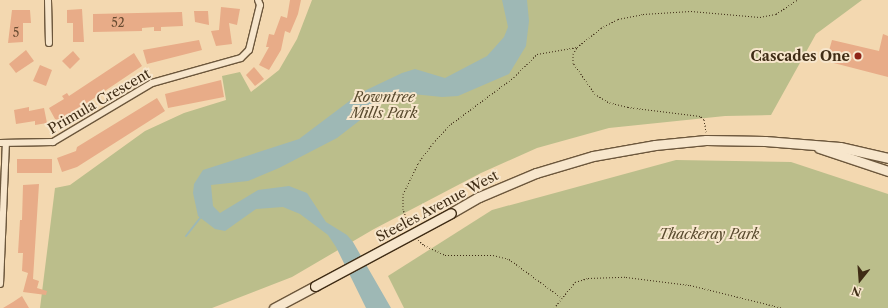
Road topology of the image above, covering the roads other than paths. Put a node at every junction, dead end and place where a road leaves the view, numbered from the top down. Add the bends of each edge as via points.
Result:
1 (48, 0) edge
2 (259, 1) edge
3 (49, 43) dead end
4 (3, 143) edge
5 (814, 146) junction
6 (888, 158) edge
7 (888, 171) edge
8 (2, 228) edge
9 (0, 284) edge
10 (274, 308) edge

1 - 3 street
2 - 4 street, Primula Crescent via 248,50 241,58 152,83 53,142
4 - 8 street
5 - 6 main road, Steeles Avenue West via 840,147
5 - 7 main road, Steeles Avenue West
5 - 10 main road, Steeles Avenue West, bridge via 706,140 642,146 574,161 504,186
8 - 9 street

